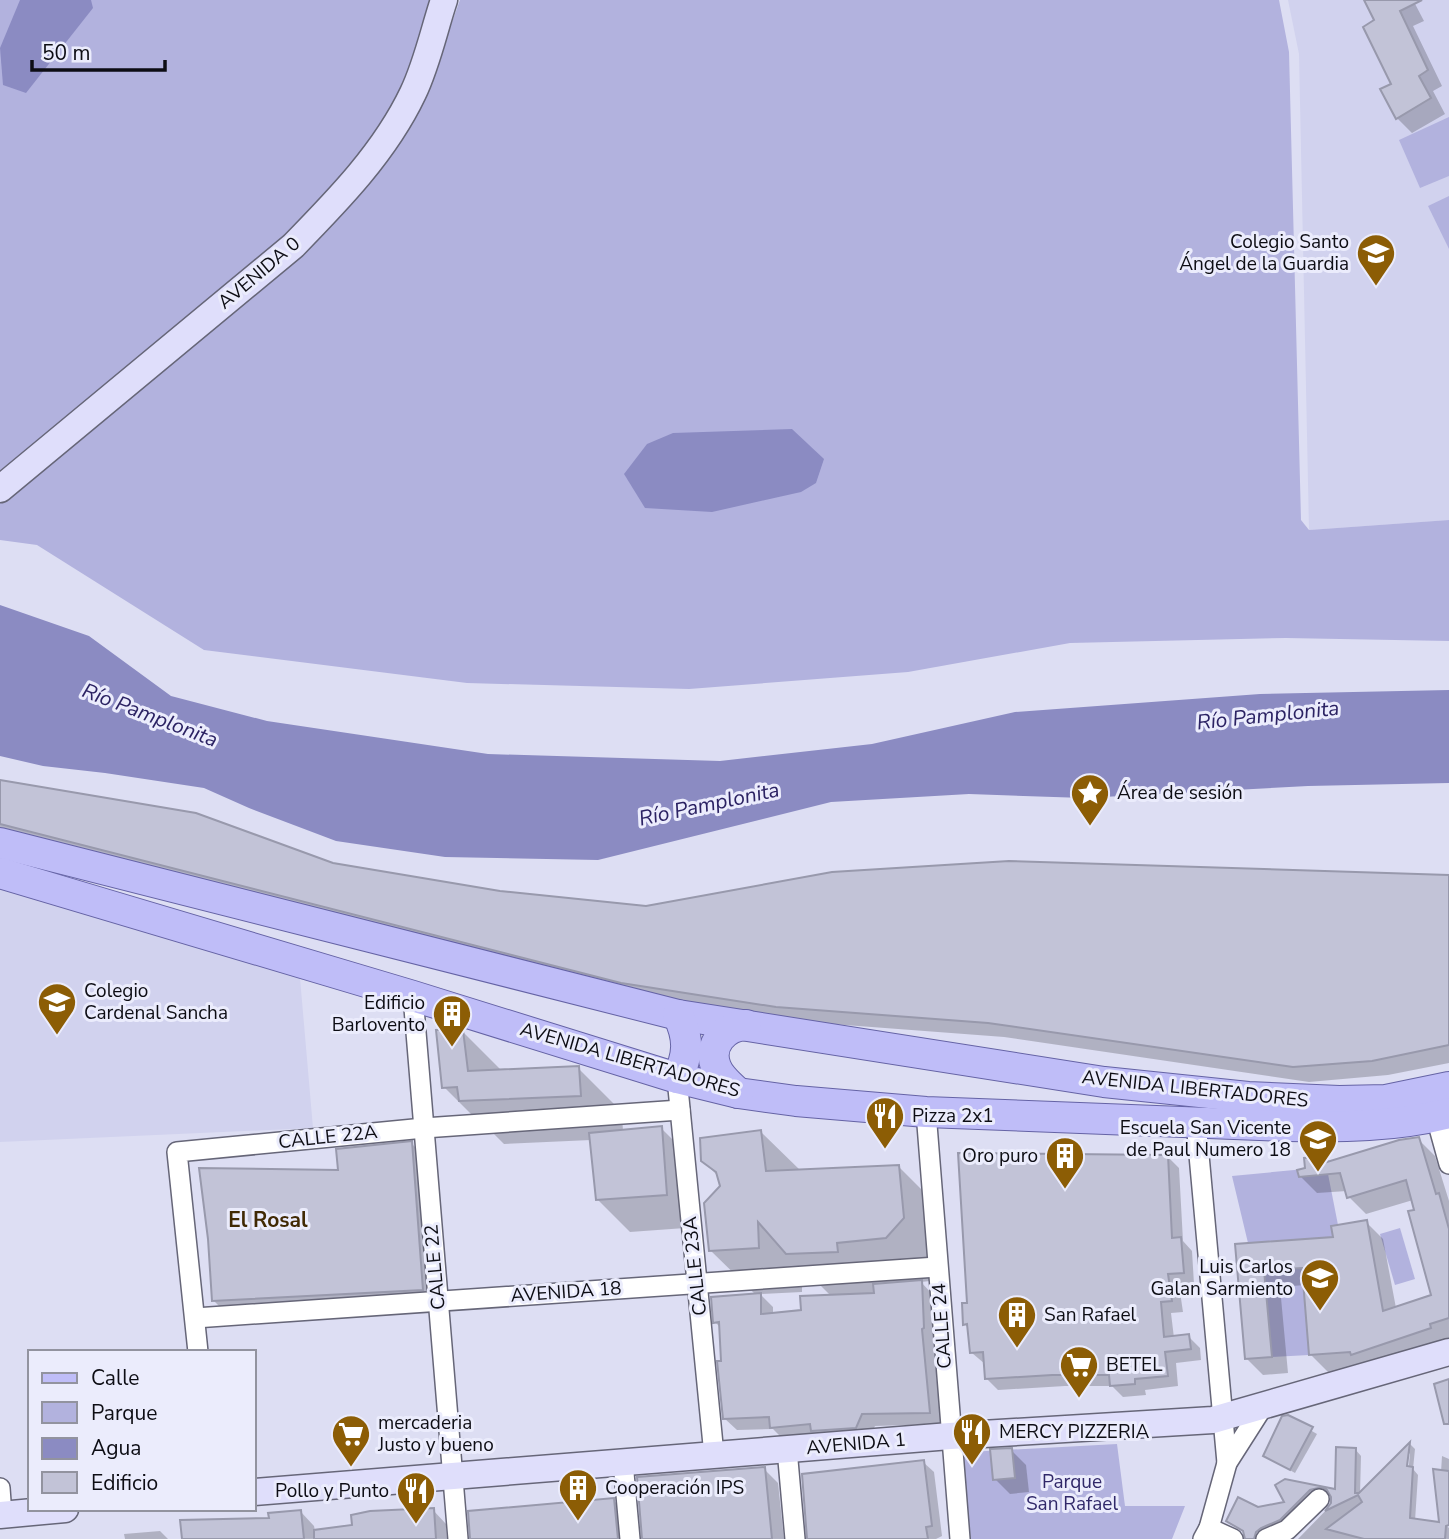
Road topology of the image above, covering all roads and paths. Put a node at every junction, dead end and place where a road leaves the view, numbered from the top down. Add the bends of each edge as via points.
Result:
1 (444, 0) edge
2 (0, 489) edge
3 (0, 843) edge
4 (0, 873) edge
5 (412, 996) junction
6 (678, 1015) junction
7 (746, 1025) junction
8 (677, 1078) junction
9 (1449, 1087) edge
10 (738, 1093) junction
11 (680, 1110) junction
12 (926, 1112) junction
13 (1442, 1115) edge
14 (1196, 1122) junction
15 (424, 1128) junction
16 (1449, 1164) edge
17 (937, 1267) junction
18 (697, 1283) junction
19 (438, 1301) junction
20 (195, 1318) junction
21 (198, 1350) edge
22 (1449, 1352) edge
23 (1264, 1405) junction
24 (1222, 1418) junction
25 (950, 1436) junction
26 (787, 1449) junction
27 (714, 1455) junction
28 (623, 1462) junction
29 (1227, 1463) junction
30 (453, 1476) junction
31 (0, 1488) edge
32 (256, 1492) edge
33 (1320, 1499) dead end
34 (44, 1511) edge
35 (1, 1515) edge
36 (1206, 1533) edge
37 (458, 1539) edge
38 (630, 1539) edge
39 (795, 1539) edge
40 (960, 1539) edge
41 (1233, 1539) edge
42 (1266, 1539) edge

1 - 2 street, AVENIDA 0 via 413,92 378,151 335,203 293,246
3 - 6 main road, AVENIDA LIBERTADORES
4 - 5 main road, AVENIDA LIBERTADORES
5 - 8 main road, AVENIDA LIBERTADORES
5 - 15 street, CALLE 22
6 - 7 main road, AVENIDA LIBERTADORES
6 - 8 main road via 688,1046
7 - 9 main road, AVENIDA LIBERTADORES via 1104,1082 1248,1097 1386,1100
7 - 10 main road via 723,1034 714,1048 715,1066
8 - 10 main road, AVENIDA LIBERTADORES
8 - 11 street, CALLE 23A
10 - 12 main road, AVENIDA LIBERTADORES
11 - 15 street, CALLE 22A
11 - 18 street, CALLE 23A
12 - 14 main road, AVENIDA LIBERTADORES
12 - 17 street, CALLE 24
13 - 14 main road, AVENIDA LIBERTADORES via 1344,1127
13 - 16 street
14 - 24 street
15 - 19 street, CALLE 22
15 - 20 street, CALLE 22A via 177,1152
17 - 18 street, AVENIDA 18
17 - 25 street, CALLE 24
18 - 19 street, AVENIDA 18
18 - 27 street, CALLE 23A
19 - 20 street, AVENIDA 18
19 - 30 street, CALLE 22
20 - 21 street, CALLE 22A
22 - 23 street, AVENIDA 1
23 - 24 street, AVENIDA 1
23 - 29 street
24 - 25 street, AVENIDA 1
24 - 29 street
25 - 26 street, AVENIDA 1
25 - 40 street, CALLE 24
26 - 27 street, AVENIDA 1
26 - 39 street
27 - 28 street, AVENIDA 1
28 - 30 street, AVENIDA 1
28 - 38 street
29 - 36 street
30 - 32 street, AVENIDA 1
30 - 37 street, CALLE 22
31 - 35 street
33 - 42 street via 1287,1530
34 - 35 street
36 - 41 street

